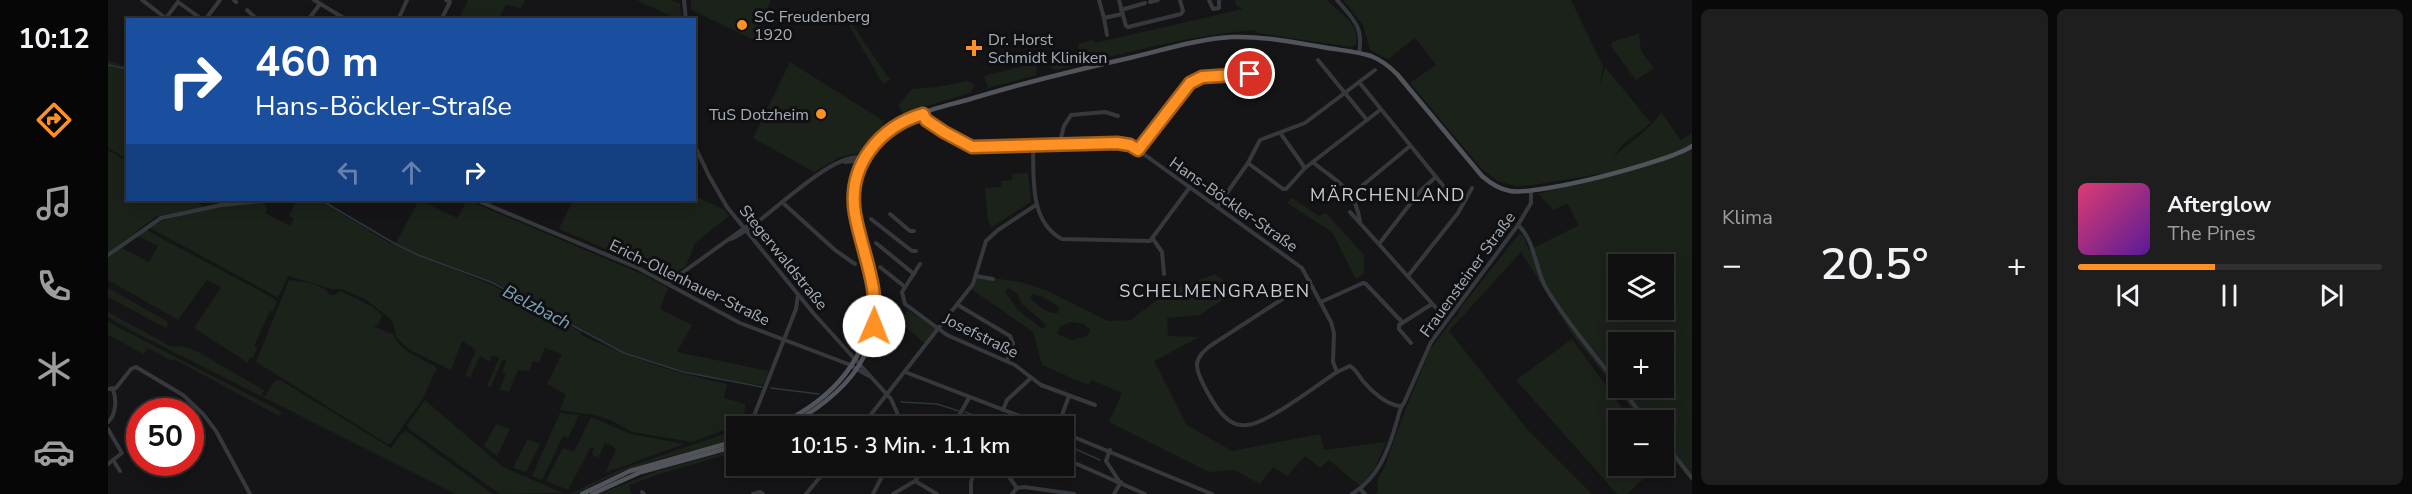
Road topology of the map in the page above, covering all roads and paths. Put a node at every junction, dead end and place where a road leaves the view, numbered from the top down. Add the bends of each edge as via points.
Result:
1 (142, 0) edge
2 (220, 0) edge
3 (314, 0) edge
4 (407, 0) edge
5 (446, 0) edge
6 (684, 0) edge
7 (1099, 0) edge
8 (1119, 0) edge
9 (1158, 0) edge
10 (1180, 0) edge
11 (1209, 0) edge
12 (1219, 0) edge
13 (1337, 0) edge
14 (179, 1) edge
15 (320, 4) junction
16 (247, 10) dead end
17 (1121, 12) junction
18 (166, 18) edge
19 (201, 18) edge
20 (206, 18) edge
21 (256, 18) edge
22 (310, 18) edge
23 (344, 18) edge
24 (400, 18) edge
25 (442, 18) edge
26 (686, 18) edge
27 (1104, 18) junction
28 (1107, 35) dead end
29 (1359, 54) junction
30 (1318, 60) dead end
31 (1375, 70) dead end
32 (1250, 74) dead end
33 (1359, 82) junction
34 (1345, 93) junction
35 (1380, 110) junction
36 (925, 113) junction
37 (1118, 116) dead end
38 (1368, 120) junction
39 (1281, 134) junction
40 (1059, 145) junction
41 (1032, 146) junction
42 (1410, 146) junction
43 (1692, 146) edge
44 (696, 148) edge
45 (1138, 150) junction
46 (862, 161) junction
47 (1248, 163) junction
48 (1314, 163) junction
49 (1305, 168) junction
50 (1436, 177) junction
51 (1190, 187) junction
52 (1472, 188) dead end
53 (1531, 191) junction
54 (1351, 195) junction
55 (261, 201) edge
56 (478, 201) edge
57 (782, 202) junction
58 (1464, 203) junction
59 (1036, 205) junction
60 (1217, 207) junction
61 (1350, 212) dead end
62 (890, 214) dead end
63 (871, 219) dead end
64 (1360, 221) junction
65 (1518, 225) junction
66 (744, 229) junction
67 (914, 231) dead end
68 (1153, 239) junction
69 (876, 243) dead end
70 (1379, 244) junction
71 (916, 251) dead end
72 (108, 255) edge
73 (855, 264) dead end
74 (920, 264) dead end
75 (880, 267) dead end
76 (683, 272) junction
77 (914, 274) junction
78 (1164, 274) dead end
79 (976, 276) junction
80 (1408, 276) junction
81 (993, 279) dead end
82 (1310, 281) junction
83 (667, 283) junction
84 (672, 286) junction
85 (905, 287) junction
86 (874, 289) junction
87 (798, 294) junction
88 (1321, 302) junction
89 (958, 304) junction
90 (1432, 304) junction
91 (808, 307) junction
92 (796, 309) junction
93 (1446, 319) junction
94 (1402, 322) junction
95 (788, 330) junction
96 (939, 330) junction
97 (783, 340) junction
98 (1412, 343) dead end
99 (795, 344) junction
100 (856, 359) junction
101 (1007, 361) junction
102 (842, 362) junction
103 (851, 366) junction
104 (859, 367) junction
105 (1608, 371) edge
106 (847, 372) junction
107 (905, 372) junction
108 (1337, 372) junction
109 (1031, 378) junction
110 (112, 391) edge
111 (888, 395) junction
112 (1069, 396) junction
113 (969, 398) junction
114 (1629, 398) edge
115 (1095, 405) dead end
116 (1400, 406) junction
117 (1003, 410) junction
118 (1638, 410) edge
119 (754, 416) edge
120 (794, 416) edge
121 (803, 416) edge
122 (870, 416) edge
123 (899, 416) edge
124 (959, 416) edge
125 (1017, 416) edge
126 (1062, 416) edge
127 (108, 422) edge
128 (108, 429) edge
129 (1074, 437) edge
130 (726, 444) edge
131 (726, 449) edge
132 (1110, 450) junction
133 (1674, 455) edge
134 (113, 460) junction
135 (108, 464) edge
136 (1074, 464) edge
137 (120, 471) dead end
138 (821, 476) edge
139 (882, 476) edge
140 (919, 476) edge
141 (972, 476) edge
142 (1008, 476) edge
143 (1692, 478) edge
144 (915, 481) junction
145 (1120, 482) junction
146 (1017, 488) junction
147 (1360, 489) junction
148 (763, 493) edge
149 (249, 494) edge
150 (582, 494) edge
151 (592, 494) edge
152 (753, 494) edge
153 (806, 494) edge
154 (873, 494) edge
155 (892, 494) edge
156 (937, 494) edge
157 (971, 494) edge
158 (1012, 494) edge
159 (1074, 494) edge
160 (1114, 494) edge
161 (1144, 494) edge
162 (1212, 494) edge
163 (1352, 494) edge
164 (1365, 494) edge

1 - 18 street
2 - 20 street
3 - 15 street
4 - 24 street
5 - 25 street via 450,2
6 - 26 street
7 - 27 street
8 - 17 street
9 - 17 street
10 - 17 street via 1181,14 1127,27
11 - 12 street via 1213,9 1219,8
13 - 29 street via 1359,28
14 - 18 street
14 - 19 street
15 - 22 street
15 - 23 street
16 - 21 street
17 - 27 street
27 - 28 street
29 - 36 main road via 1259,38 1220,38 1073,71
29 - 53 main road via 1377,59 1393,70 1487,181 1510,191
30 - 34 street
31 - 33 street
32 - 45 street via 1202,77 1190,83
33 - 34 street
33 - 35 street
34 - 38 street
34 - 39 street via 1305,123
35 - 38 street
35 - 42 street
36 - 41 street, Hans-Böckler-Straße via 934,125 972,147
36 - 46 main road via 891,128
37 - 40 street via 1105,111 1071,115
38 - 48 street
39 - 47 street via 1260,140
39 - 49 street
40 - 41 street, Hans-Böckler-Straße
40 - 45 street, Hans-Böckler-Straße via 1117,143
41 - 59 street
42 - 50 street
42 - 54 street
43 - 53 main road via 1658,162
44 - 66 street, Stegerwaldstraße via 719,195
45 - 51 street, Hans-Böckler-Straße
46 - 57 street via 854,157 822,172
46 - 86 main road via 855,183 855,212
47 - 49 street via 1284,189
47 - 60 street
48 - 49 street
48 - 54 street
50 - 58 street
50 - 70 street via 1421,189
51 - 60 street, Hans-Böckler-Straße
51 - 68 street
52 - 58 street
53 - 65 street, Frauensteiner Straße via 1531,203
54 - 64 street via 1358,206
55 - 72 street via 158,219
56 - 83 street, Erich-Ollenhauer-Straße
57 - 66 street
57 - 73 street
58 - 80 street
59 - 68 street via 1048,227 1062,239
59 - 79 street via 990,237
60 - 82 street, Hans-Böckler-Straße via 1296,263
61 - 64 street
62 - 67 street
63 - 71 street
64 - 70 street
65 - 93 street, Frauensteiner Straße
65 - 105 street via 1551,296
66 - 76 street
66 - 87 street, Stegerwaldstraße
68 - 78 street via 1162,252
69 - 77 street
70 - 80 street
74 - 77 street
75 - 85 street, Josefstraße
76 - 83 street
76 - 84 street
77 - 85 street
79 - 81 street
79 - 89 street
80 - 90 street
82 - 88 street, Hans-Böckler-Straße
82 - 108 street via 1207,348 1199,358 1198,373 1224,416 1247,426 1270,416
83 - 84 street, Erich-Ollenhauer-Straße
84 - 97 street, Erich-Ollenhauer-Straße via 730,319
85 - 96 street, Josefstraße via 905,304
86 - 100 main road via 867,335
86 - 104 main road via 874,326
87 - 91 street, Stegerwaldstraße
87 - 92 street
88 - 94 street via 1363,283
88 - 108 street, Hans-Böckler-Straße via 1333,328 1332,362
89 - 96 street
89 - 101 street via 1010,336 1013,343
90 - 93 street
90 - 94 street
91 - 92 street
91 - 100 street, Stegerwaldstraße
92 - 95 street
93 - 116 street, Frauensteiner Straße
94 - 98 street via 1399,329
95 - 97 street
95 - 99 street, Erich-Ollenhauer-Straße
96 - 101 street, Josefstraße
96 - 107 street
97 - 99 street, Erich-Ollenhauer-Straße
97 - 119 street
99 - 102 street, Erich-Ollenhauer-Straße
100 - 103 main road
100 - 104 street, Stegerwaldstraße
101 - 109 street, Josefstraße
102 - 103 street, Erich-Ollenhauer-Straße
102 - 106 street
103 - 104 street, Erich-Ollenhauer-Straße
103 - 106 main road
104 - 111 street, Stegerwaldstraße
104 - 121 main road via 830,398
106 - 120 main road via 813,405
107 - 111 street
107 - 113 street
108 - 116 street via 1352,367 1370,389 1392,405
109 - 112 street, Josefstraße
109 - 117 street via 1006,400
110 - 127 street via 115,414
110 - 149 street via 136,367 188,399 212,426
111 - 122 street
111 - 123 street, Stegerwaldstraße
112 - 115 street, Josefstraße
112 - 126 street
113 - 117 street
113 - 124 street
114 - 118 street
116 - 147 street, Frauensteiner Straße via 1380,466
117 - 125 street
128 - 134 street via 122,453
129 - 132 street
130 - 150 main road via 640,468
131 - 151 main road via 641,472
132 - 145 street via 1106,461
132 - 162 street
133 - 143 street
134 - 135 street
134 - 137 street
136 - 145 street
138 - 153 street
139 - 154 street
140 - 144 street
141 - 157 street
142 - 146 street
144 - 155 street
144 - 156 street
145 - 160 street
145 - 161 street
146 - 158 street
146 - 159 street
147 - 163 street, Frauensteiner Straße
147 - 164 street
148 - 152 street

